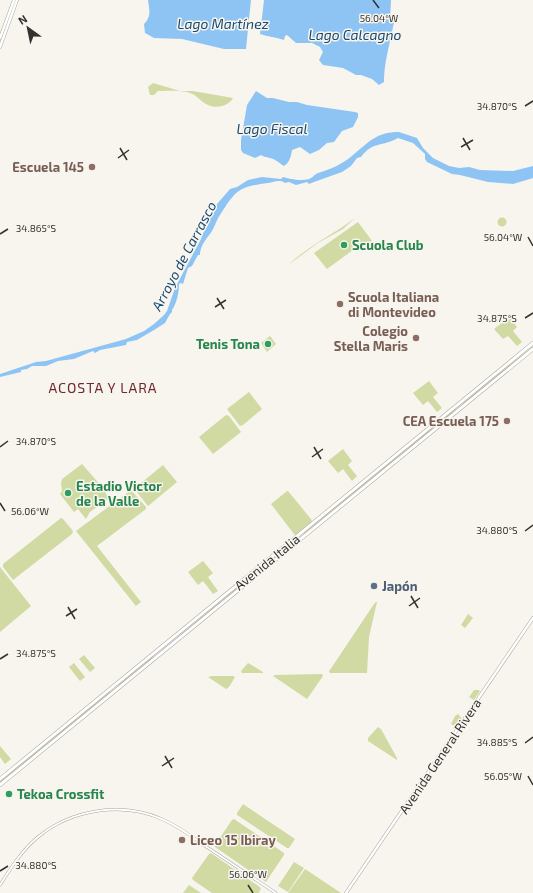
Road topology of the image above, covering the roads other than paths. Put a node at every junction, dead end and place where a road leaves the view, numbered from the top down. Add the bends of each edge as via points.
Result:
1 (15, 0) edge
2 (0, 38) edge
3 (0, 47) edge
4 (533, 343) edge
5 (533, 349) edge
6 (533, 618) edge
7 (167, 646) junction
8 (0, 780) edge
9 (0, 785) edge
10 (0, 885) edge
11 (276, 893) edge
12 (346, 893) edge

1 - 2 main road
1 - 3 main road
4 - 7 main road, Avenida Italia via 178,634
5 - 7 main road, Avenida Italia
6 - 12 main road, Avenida General Rivera
7 - 8 main road, Avenida Italia
7 - 9 main road via 156,658
10 - 11 street via 37,837 61,822 88,813 124,810 145,813 174,825

